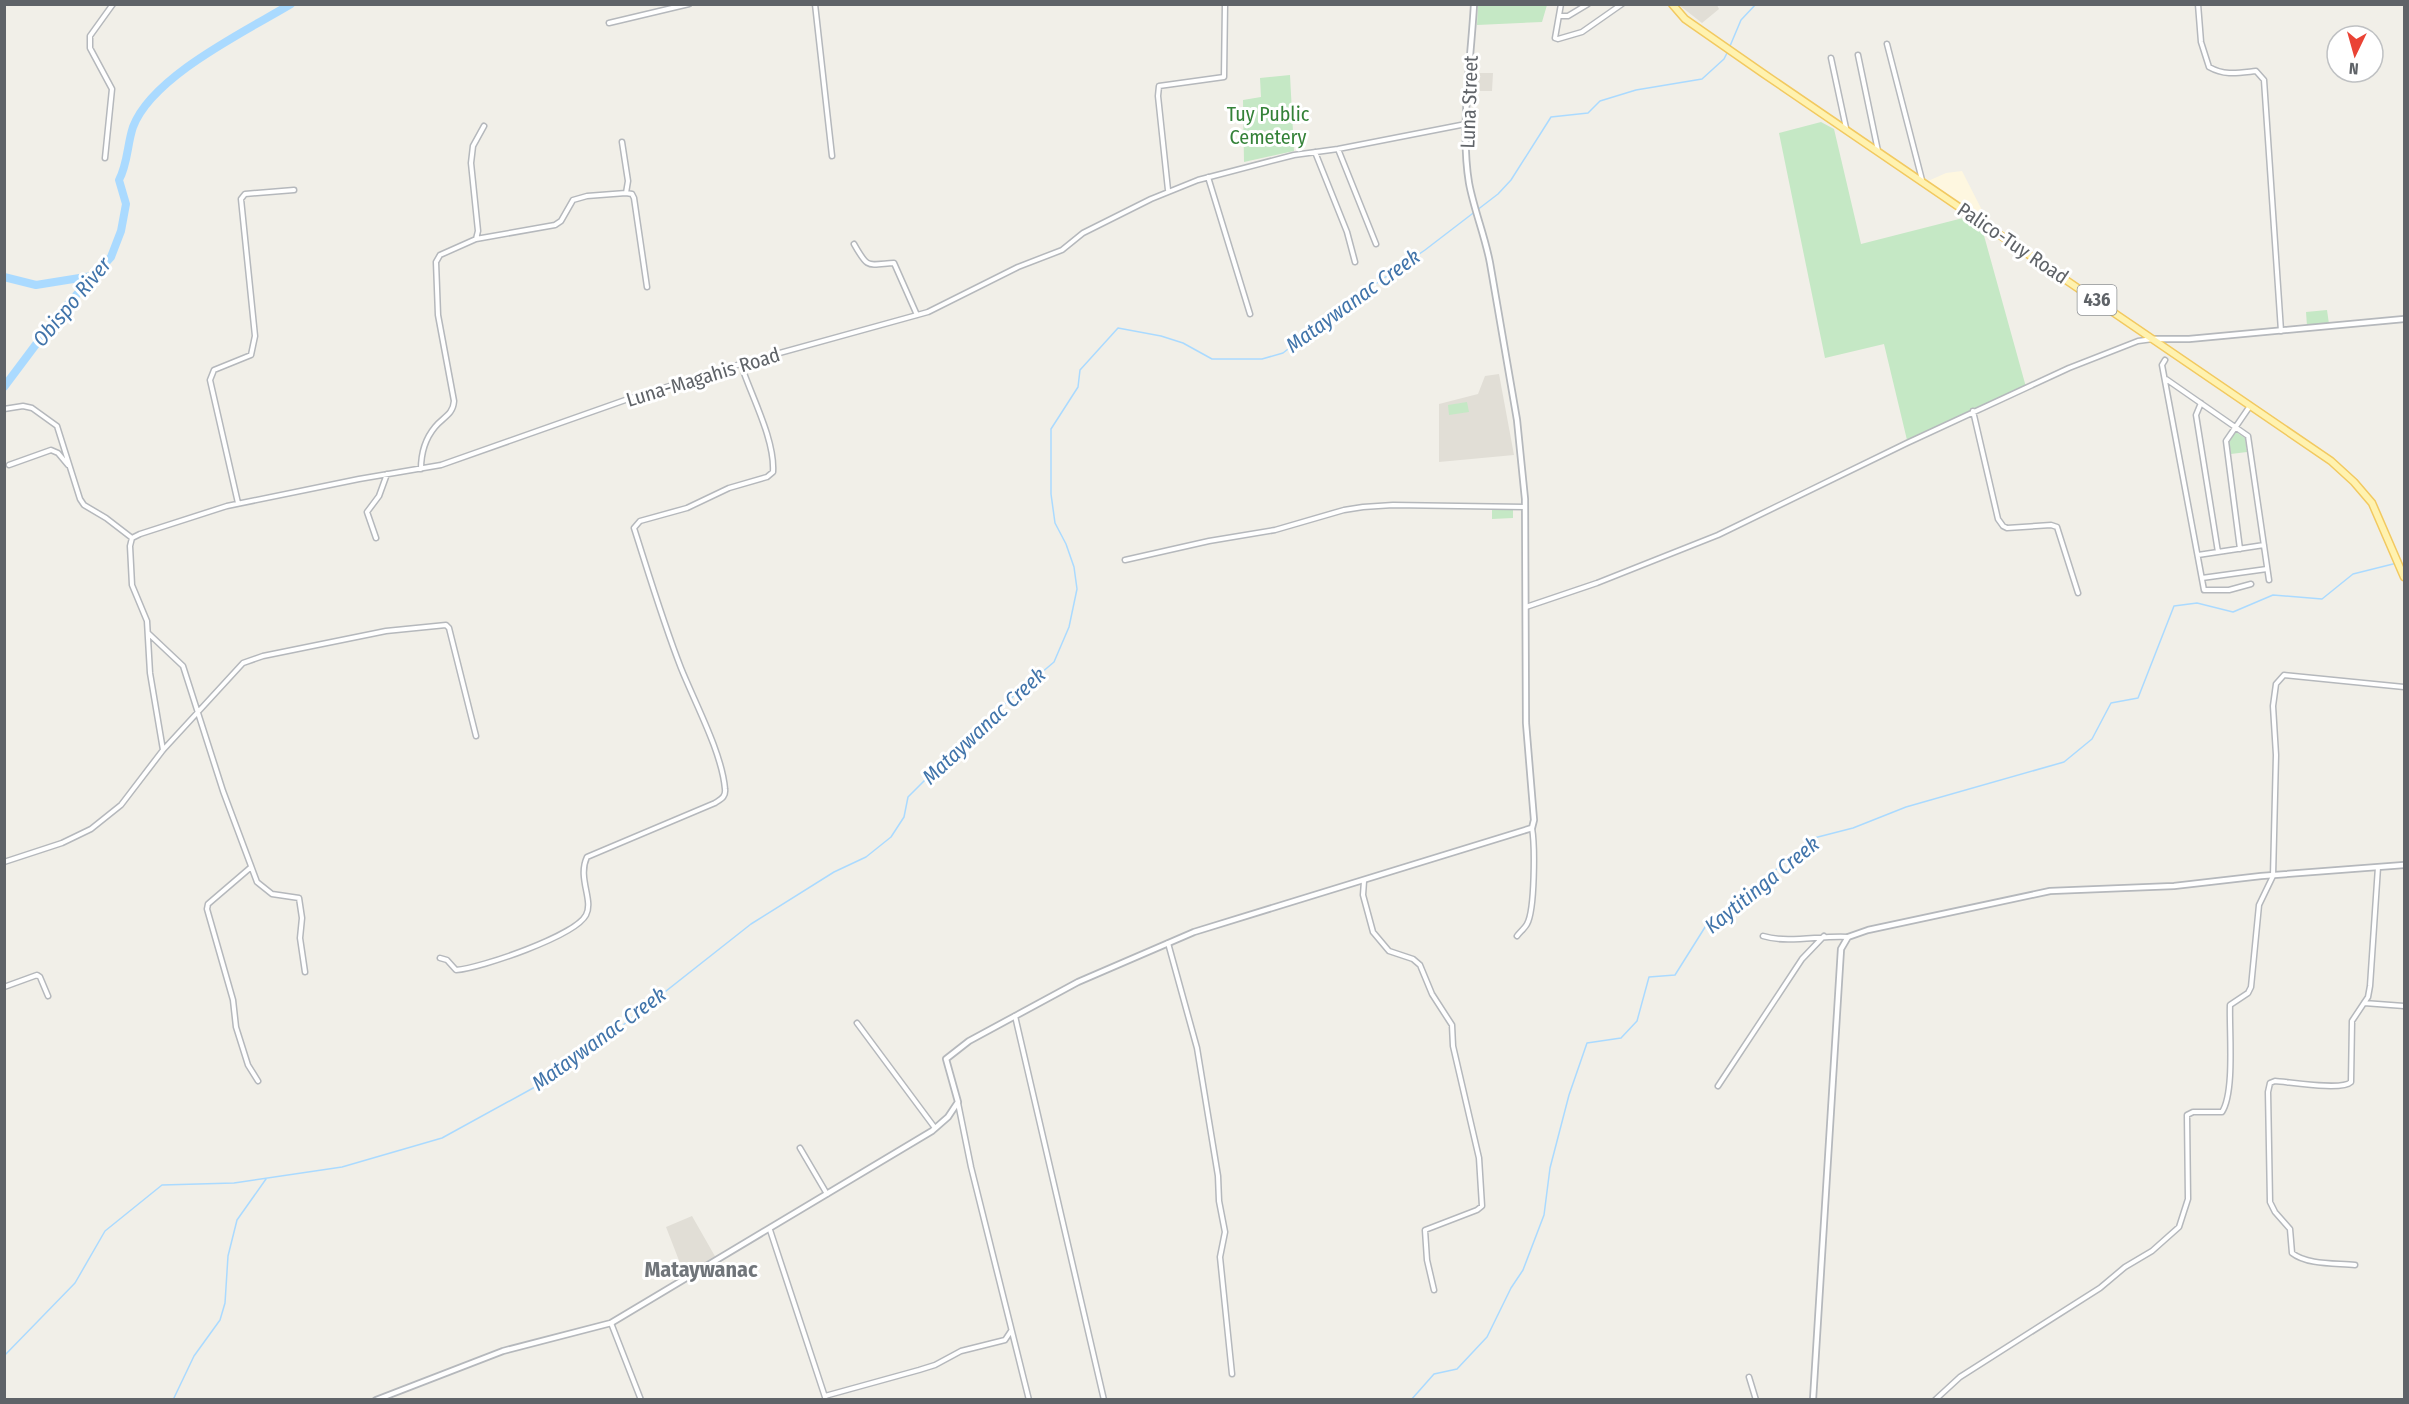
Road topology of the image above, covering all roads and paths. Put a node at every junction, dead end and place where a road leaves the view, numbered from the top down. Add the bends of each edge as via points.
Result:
1 (113, 4) edge
2 (688, 4) edge
3 (815, 4) edge
4 (1225, 4) edge
5 (1474, 4) edge
6 (1562, 4) edge
7 (1588, 4) edge
8 (1622, 4) edge
9 (1672, 4) edge
10 (2198, 4) edge
11 (1559, 16) junction
12 (609, 23) dead end
13 (1887, 44) dead end
14 (1858, 55) dead end
15 (1831, 58) dead end
16 (1467, 124) junction
17 (484, 126) dead end
18 (1846, 129) junction
19 (622, 142) dead end
20 (1338, 149) junction
21 (1878, 151) junction
22 (1316, 152) junction
23 (832, 156) dead end
24 (105, 158) dead end
25 (1208, 177) junction
26 (1922, 180) junction
27 (294, 190) dead end
28 (1168, 190) junction
29 (626, 193) junction
30 (476, 239) junction
31 (1376, 243) dead end
32 (854, 244) dead end
33 (1355, 262) dead end
34 (647, 287) dead end
35 (1250, 314) dead end
36 (917, 315) junction
37 (2404, 319) edge
38 (2281, 332) junction
39 (2154, 339) junction
40 (2165, 360) dead end
41 (747, 362) junction
42 (2164, 378) junction
43 (2201, 403) junction
44 (2251, 405) junction
45 (4, 409) edge
46 (1973, 411) junction
47 (2235, 427) junction
48 (9, 465) dead end
49 (71, 468) junction
50 (421, 469) junction
51 (387, 474) junction
52 (238, 504) junction
53 (1525, 507) junction
54 (132, 538) junction
55 (376, 538) dead end
56 (2264, 545) junction
57 (2240, 549) junction
58 (2218, 552) junction
59 (2198, 555) junction
60 (1125, 560) dead end
61 (2267, 569) junction
62 (2404, 576) edge
63 (2202, 578) junction
64 (2269, 580) dead end
65 (2251, 584) dead end
66 (2078, 593) dead end
67 (1526, 607) junction
68 (147, 633) junction
69 (2404, 687) edge
70 (199, 711) junction
71 (476, 736) dead end
72 (163, 750) junction
73 (1532, 828) junction
74 (4, 862) edge
75 (2404, 865) edge
76 (2378, 867) junction
77 (250, 868) junction
78 (2273, 876) junction
79 (1364, 880) junction
80 (1517, 936) dead end
81 (1763, 936) dead end
82 (1824, 936) junction
83 (1848, 937) junction
84 (1168, 943) junction
85 (440, 958) dead end
86 (305, 972) dead end
87 (4, 987) edge
88 (48, 996) dead end
89 (2364, 1004) junction
90 (2404, 1006) edge
91 (1015, 1016) junction
92 (857, 1023) dead end
93 (258, 1081) dead end
94 (1718, 1086) dead end
95 (958, 1102) junction
96 (935, 1128) junction
97 (800, 1148) dead end
98 (827, 1194) junction
99 (770, 1230) junction
100 (2355, 1265) dead end
101 (1434, 1290) dead end
102 (611, 1323) junction
103 (1012, 1330) junction
104 (1232, 1374) dead end
105 (1749, 1377) dead end
106 (826, 1398) edge
107 (376, 1400) edge
108 (641, 1400) edge
109 (1029, 1400) edge
110 (1104, 1400) edge
111 (1756, 1400) edge
112 (1813, 1400) edge
113 (1935, 1400) edge

1 - 24 street via 90,36 90,48 112,89
2 - 12 street
3 - 23 street
4 - 28 street via 1224,77 1159,86
5 - 16 street, Luna Street
6 - 11 street
7 - 11 street via 1568,16
8 - 11 street via 1582,32 1558,39 1555,38
9 - 18 main road, Palico-Tuy Road / 436 via 1685,19
10 - 38 street via 2201,42 2209,67 2229,74 2256,71 2264,80
13 - 26 street
14 - 21 street
15 - 18 street
16 - 20 street, Luna-Magahis Road
16 - 53 street, Luna Street via 1468,170 1517,420
17 - 30 street via 473,146 471,163
18 - 21 main road, Palico-Tuy Road / 436
19 - 29 street
20 - 22 street, Luna-Magahis Road
20 - 31 street
21 - 26 main road, Palico-Tuy Road / 436
22 - 25 street, Luna-Magahis Road
22 - 33 street
25 - 28 street, Luna-Magahis Road
25 - 35 street
26 - 39 main road, Palico-Tuy Road / 436
27 - 52 street via 245,194 241,199 254,347 251,355 214,370 210,380
28 - 36 street, Luna-Magahis Road via 1083,233 1062,250
29 - 30 street via 573,200 555,225
29 - 34 street via 634,198
30 - 50 street via 440,255 436,262 438,315 454,409 434,428 421,453
32 - 36 street via 869,265 894,263
36 - 41 street, Luna-Magahis Road
37 - 38 street
38 - 39 street
39 - 44 main road, Palico-Tuy Road / 436
39 - 46 street via 2099,355
40 - 42 street
41 - 50 street, Luna-Magahis Road
41 - 85 street via 744,373 768,441 773,472 687,508 640,521 634,528 680,666 708,731 723,779 723,798 587,857 582,871 587,914 558,936 462,970
42 - 43 street
42 - 59 street
43 - 47 street
43 - 58 street via 2196,415
44 - 47 street
44 - 62 main road, Palico-Tuy Road / 436 via 2355,482 2372,503
45 - 49 street via 32,408 57,426
46 - 66 street via 1998,519 2007,528 2057,527
46 - 67 street via 1718,535
47 - 56 street via 2249,439
47 - 57 street via 2226,444
48 - 49 street via 51,450
49 - 54 street via 84,505
50 - 51 street, Luna-Magahis Road
51 - 52 street, Luna-Magahis Road
51 - 55 street via 379,496 367,512
52 - 54 street, Luna-Magahis Road
53 - 60 street via 1364,507 1275,530
53 - 67 street, Luna Street
54 - 68 street via 132,585 147,621
56 - 57 street
56 - 61 street
57 - 58 street
58 - 59 street
59 - 63 street
61 - 63 street
61 - 64 street
63 - 65 street via 2204,590 2229,590
67 - 73 street, Luna Street via 1526,723
68 - 70 street via 183,666
68 - 72 street
69 - 78 street via 2284,675 2276,684
70 - 71 street via 243,663 263,656 387,631 446,625
70 - 72 street
70 - 77 street
72 - 74 street via 121,805 91,829
73 - 79 street
73 - 80 street via 1530,914
75 - 76 street
76 - 78 street
76 - 89 street via 2370,986
77 - 86 street via 257,882 272,894 299,898
77 - 93 street via 207,909 233,1000 236,1027
78 - 83 street via 2174,886 2050,891
78 - 113 street via 2259,905 2251,987 2230,1005 2226,1108 2222,1112 2187,1115 2188,1199 2179,1227 2100,1288 1960,1377
79 - 84 street
79 - 101 street via 1363,895 1373,932 1389,951 1420,964 1432,994 1452,1025 1453,1046 1479,1158 1482,1206 1425,1230 1426,1260
81 - 82 street via 1785,940
82 - 83 street
82 - 94 street via 1802,959
83 - 112 street via 1841,949
84 - 91 street via 1078,982
84 - 104 street via 1197,1048 1218,1176 1225,1232 1220,1257
87 - 88 street via 37,975
89 - 90 street
89 - 100 street via 2352,1021 2349,1085 2275,1081 2270,1083 2268,1092 2270,1202 2290,1229 2292,1253 2319,1262
91 - 95 street via 969,1041 946,1059
91 - 110 street
92 - 96 street
95 - 96 street
95 - 103 street
96 - 98 street
97 - 98 street
98 - 99 street
99 - 102 street
99 - 106 street
102 - 107 street via 503,1351
102 - 108 street
103 - 106 street via 1005,1340 961,1351 935,1365
103 - 109 street
105 - 111 street

